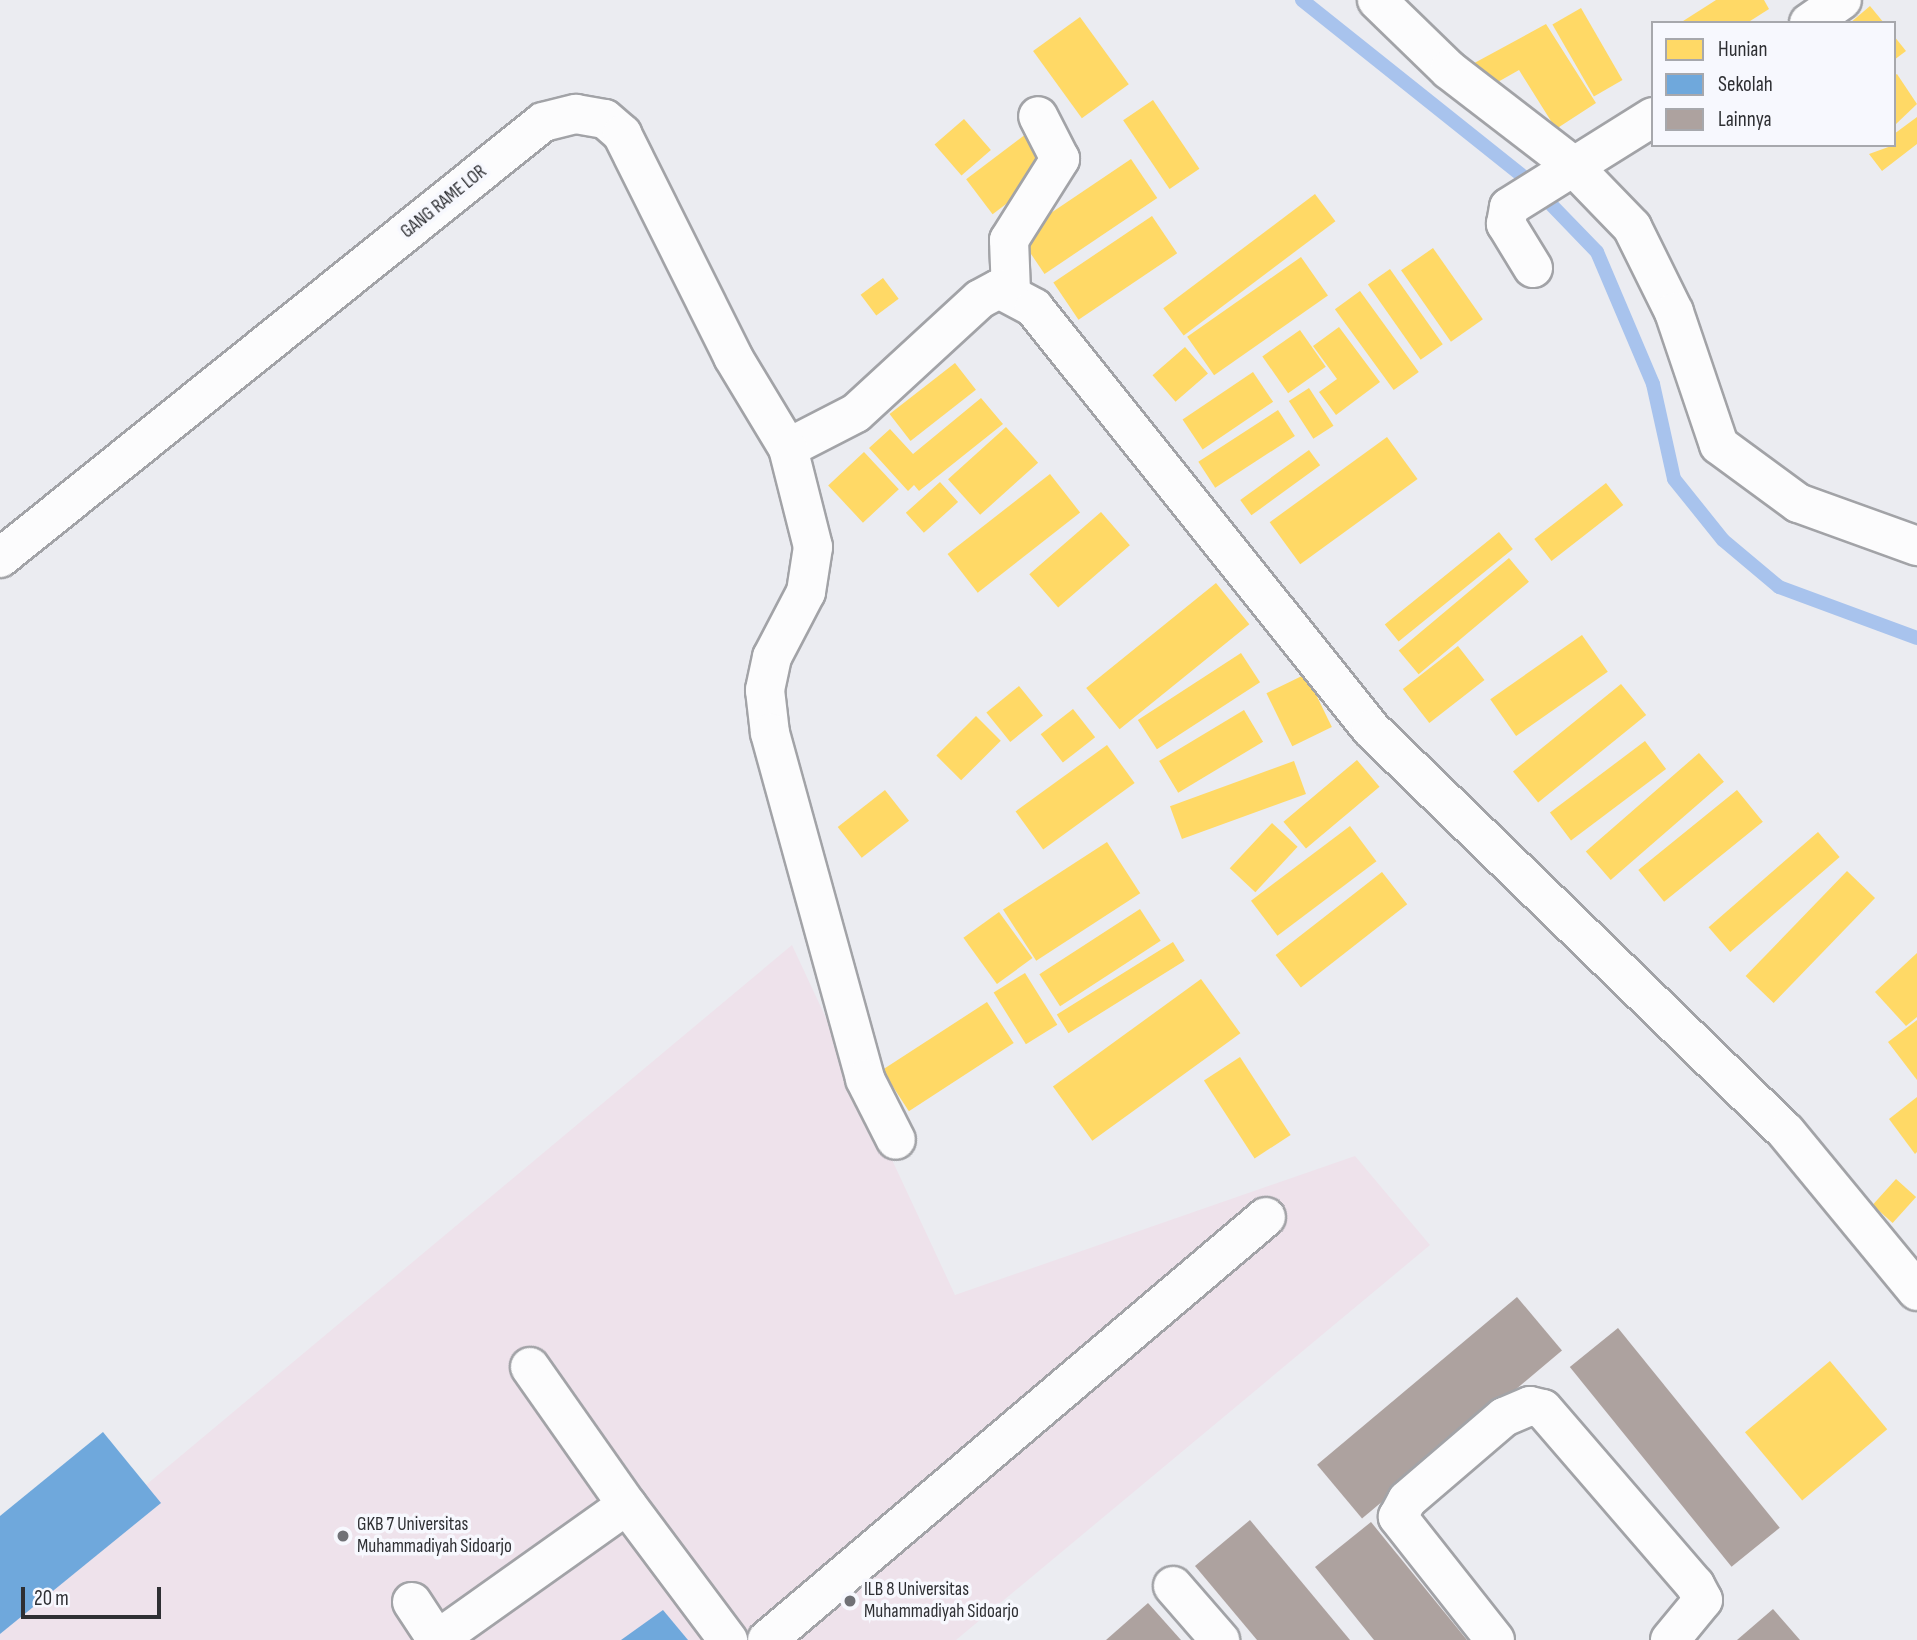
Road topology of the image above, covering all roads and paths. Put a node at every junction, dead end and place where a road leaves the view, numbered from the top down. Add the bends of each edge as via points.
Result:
1 (1377, 0) edge
2 (1842, 0) edge
3 (1812, 21) edge
4 (1038, 116) dead end
5 (1651, 118) edge
6 (1564, 168) junction
7 (1533, 268) dead end
8 (1011, 292) junction
9 (788, 448) junction
10 (1917, 546) edge
11 (0, 558) edge
12 (896, 1140) dead end
13 (1266, 1217) dead end
14 (1917, 1291) edge
15 (530, 1367) dead end
16 (627, 1505) junction
17 (1173, 1586) dead end
18 (412, 1602) dead end
19 (439, 1639) edge
20 (728, 1640) edge
21 (766, 1640) edge
22 (1220, 1640) edge
23 (1494, 1640) edge
24 (1670, 1640) edge

1 - 6 street via 1449,70
2 - 3 street
4 - 8 street via 1060,159 1009,240
5 - 6 street
6 - 7 street via 1520,197 1506,224
6 - 10 street via 1632,227 1656,271 1719,445 1798,503
8 - 9 street via 999,289 980,299 856,413
8 - 14 street via 1034,308 1371,729 1786,1132
9 - 11 street, GANG RAME LOR via 733,357 622,134 605,118 561,116 543,122
9 - 12 street, GANG RAME LOR via 813,547 806,592 767,679 770,733 865,1079
13 - 21 street
15 - 16 street
16 - 19 street
16 - 20 street
17 - 22 street
18 - 19 street
23 - 24 street via 1398,1517 1407,1500 1504,1417 1530,1406 1543,1409 1695,1585 1703,1600

